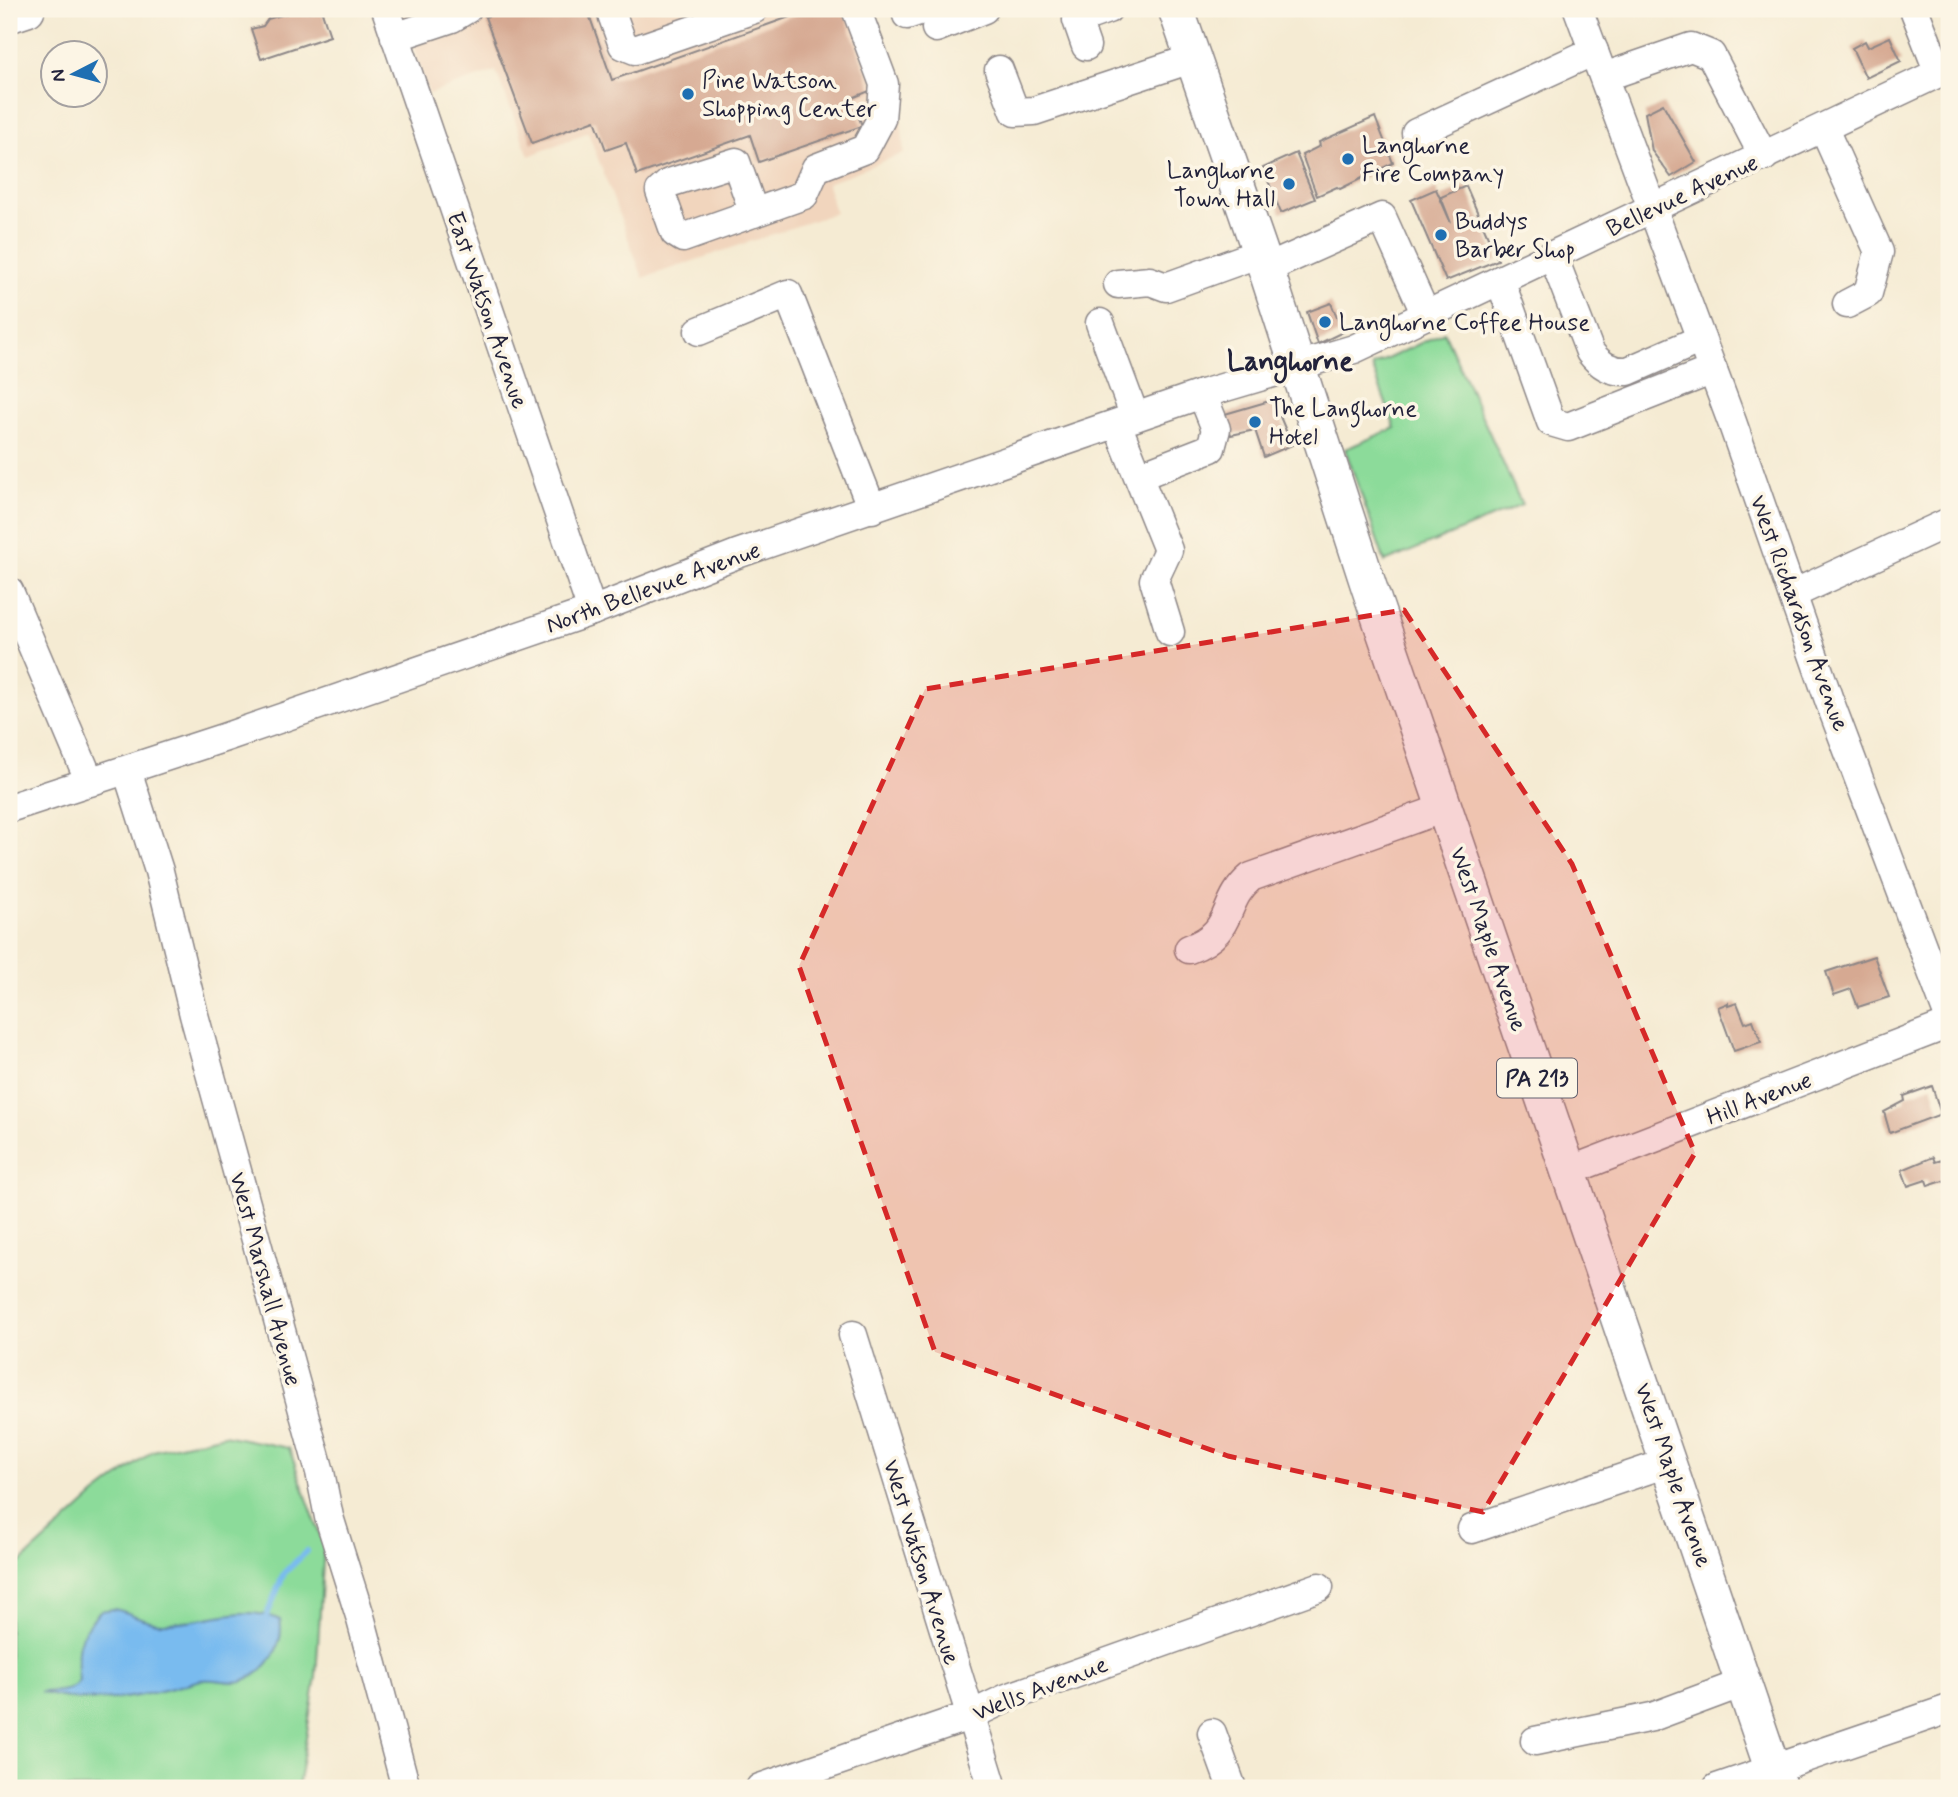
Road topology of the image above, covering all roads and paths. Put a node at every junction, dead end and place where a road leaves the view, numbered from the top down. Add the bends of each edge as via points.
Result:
1 (27, 9) edge
2 (386, 9) edge
3 (467, 9) edge
4 (610, 9) edge
5 (754, 9) edge
6 (856, 9) edge
7 (984, 9) edge
8 (1108, 9) edge
9 (1176, 9) edge
10 (1578, 9) edge
11 (1914, 9) edge
12 (9, 15) edge
13 (923, 18) edge
14 (396, 37) junction
15 (1086, 46) dead end
16 (1194, 58) junction
17 (1599, 64) junction
18 (999, 70) dead end
19 (1944, 70) edge
20 (1824, 129) junction
21 (1416, 133) dead end
22 (1764, 157) junction
23 (1653, 209) junction
24 (754, 213) dead end
25 (1553, 256) junction
26 (1263, 261) junction
27 (1500, 280) junction
28 (1118, 284) dead end
29 (1847, 304) dead end
30 (1426, 315) junction
31 (1100, 323) dead end
32 (699, 331) dead end
33 (1700, 339) junction
34 (1297, 367) junction
35 (1713, 370) junction
36 (1202, 394) junction
37 (1126, 420) junction
38 (1139, 476) junction
39 (873, 509) junction
40 (1949, 522) edge
41 (1793, 594) junction
42 (10, 600) edge
43 (592, 611) junction
44 (1171, 632) dead end
45 (127, 770) junction
46 (90, 782) junction
47 (9, 808) edge
48 (1444, 808) junction
49 (1189, 949) dead end
50 (1949, 1017) edge
51 (1949, 1024) edge
52 (1569, 1171) junction
53 (853, 1335) dead end
54 (1670, 1462) junction
55 (1472, 1529) dead end
56 (1319, 1587) dead end
57 (1743, 1683) junction
58 (1949, 1709) edge
59 (969, 1716) junction
60 (1212, 1733) dead end
61 (1535, 1741) dead end
62 (1776, 1778) edge
63 (406, 1788) edge
64 (760, 1788) edge
65 (993, 1788) edge
66 (1232, 1788) edge
67 (1717, 1788) edge

1 - 12 main road
2 - 14 street, East Watson Avenue
3 - 14 street
4 - 5 street via 623,45 635,50
6 - 24 street via 884,84 881,119 865,149 816,168 804,195
7 - 13 street
8 - 15 street via 1077,20
9 - 16 main road, PA 213
10 - 17 street, West Richardson Avenue
11 - 19 street
14 - 43 street, East Watson Avenue
16 - 18 street via 1034,111 1015,112
16 - 26 main road, PA 213
17 - 21 street
17 - 22 street via 1691,47 1711,55
17 - 23 street, West Richardson Avenue
19 - 20 street, Bellevue Avenue
20 - 22 street, Bellevue Avenue
20 - 29 street via 1879,252 1868,293
22 - 23 street, Bellevue Avenue
23 - 25 street, Bellevue Avenue
23 - 33 street, West Richardson Avenue
25 - 27 street, Bellevue Avenue
25 - 33 street via 1590,352 1599,364 1628,371
26 - 28 street via 1166,288 1150,281
26 - 30 street via 1382,217
26 - 34 main road, PA 213
27 - 30 street, Bellevue Avenue
27 - 35 street via 1550,422 1568,427
30 - 34 street, Bellevue Avenue via 1354,349
31 - 37 street
32 - 39 street via 788,294
33 - 35 street, West Richardson Avenue
34 - 36 street, North Bellevue Avenue
34 - 48 main road, West Maple Avenue / PA 213
35 - 41 street, West Richardson Avenue
36 - 37 street, North Bellevue Avenue
36 - 38 street via 1216,429 1211,448
37 - 38 street
37 - 39 street, North Bellevue Avenue
38 - 44 street via 1168,550 1154,580
39 - 43 street, North Bellevue Avenue via 737,554
40 - 41 street
41 - 50 street, West Richardson Avenue
42 - 46 street
43 - 45 street, North Bellevue Avenue
45 - 46 street, North Bellevue Avenue
45 - 63 street, West Marshall Avenue via 159,871 329,1517
46 - 47 street, North Bellevue Avenue
48 - 49 street via 1251,877 1241,885 1220,932
48 - 52 main road, West Maple Avenue / PA 213
51 - 52 street, Hill Avenue
52 - 54 main road, West Maple Avenue / PA 213
53 - 59 street, West Watson Avenue
54 - 55 street
54 - 57 main road, West Maple Avenue / PA 213
56 - 59 street, Wells Avenue via 1007,1698
57 - 61 street via 1652,1717
57 - 62 main road, West Maple Avenue / PA 213
58 - 62 street
59 - 64 street, Wells Avenue
59 - 65 street, West Watson Avenue
60 - 66 street
62 - 67 street

